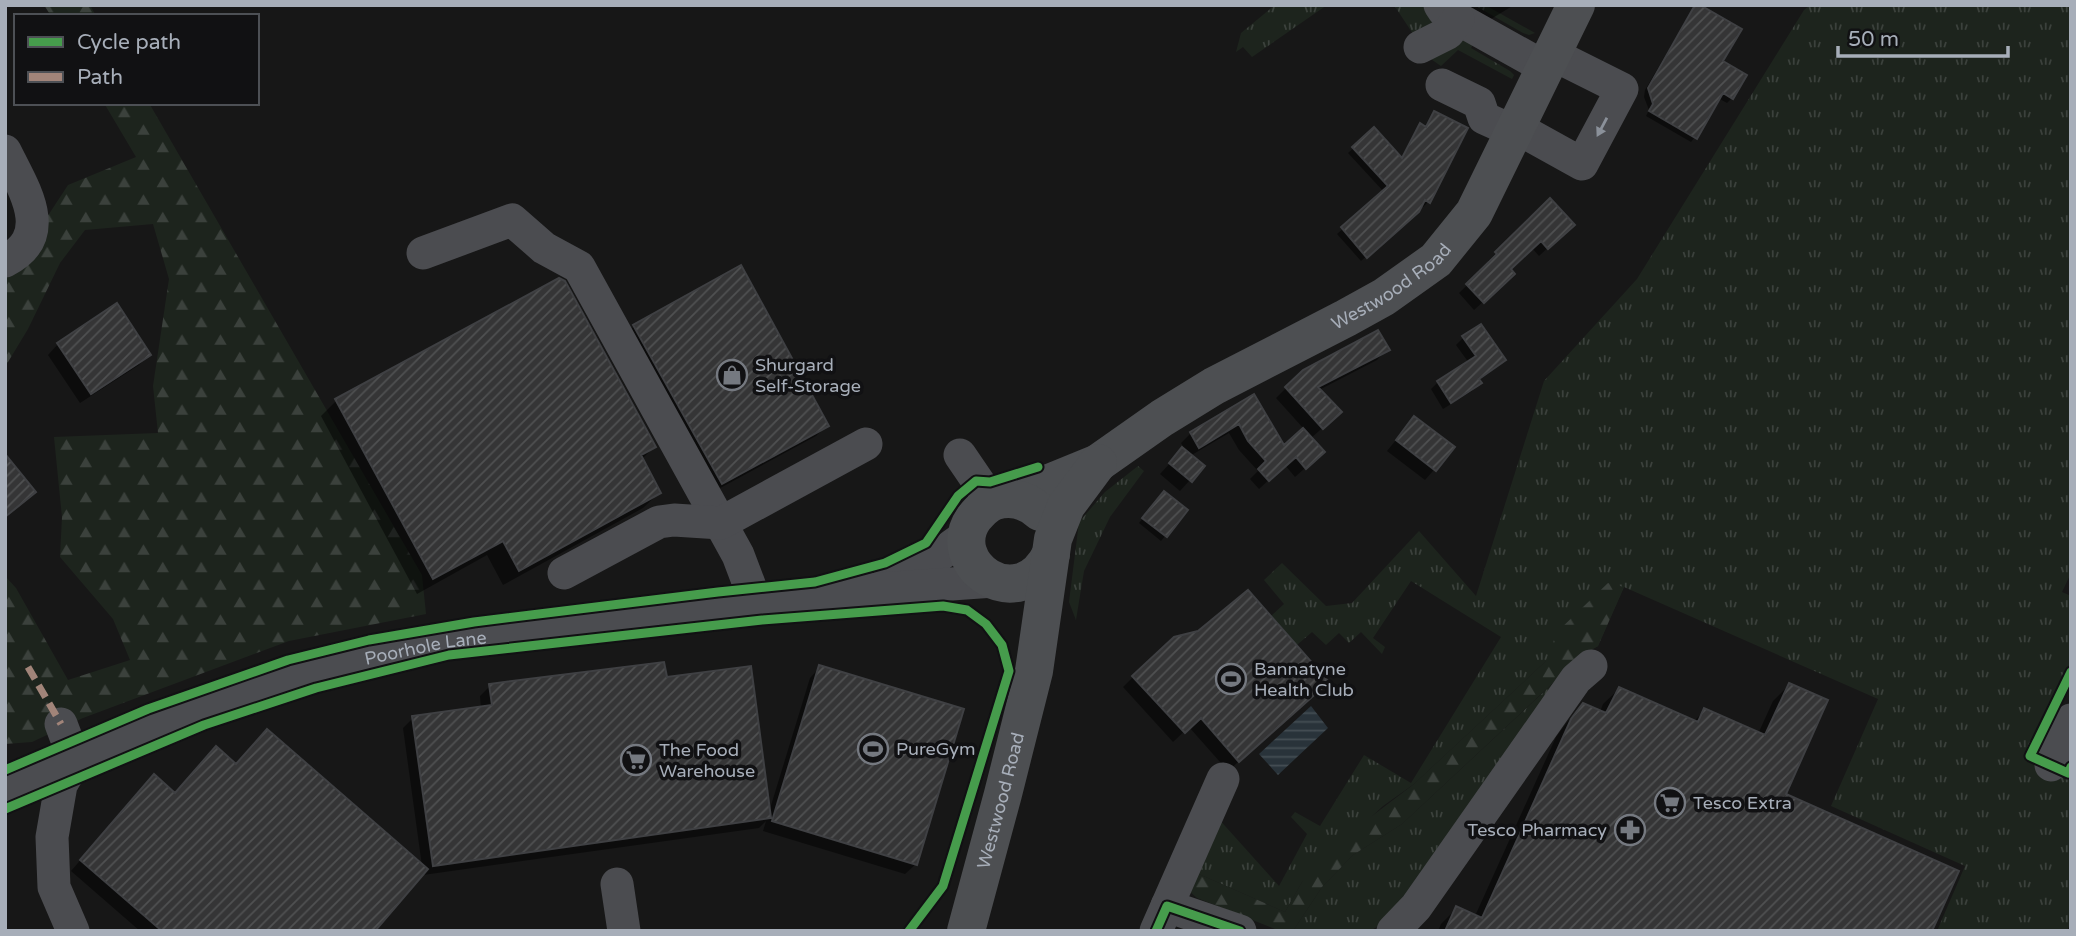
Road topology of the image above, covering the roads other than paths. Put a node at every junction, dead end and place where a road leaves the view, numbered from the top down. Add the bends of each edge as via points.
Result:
1 (1576, 5) edge
2 (1449, 12) edge
3 (1420, 47) dead end
4 (1549, 61) junction
5 (1442, 85) dead end
6 (1516, 130) junction
7 (5, 151) edge
8 (423, 253) dead end
9 (5, 261) edge
10 (866, 444) dead end
11 (960, 455) dead end
12 (1098, 463) junction
13 (1005, 501) junction
14 (721, 523) junction
15 (967, 535) junction
16 (1052, 547) junction
17 (564, 573) dead end
18 (1000, 582) junction
19 (866, 590) junction
20 (758, 608) junction
21 (1591, 666) dead end
22 (1034, 671) junction
23 (2071, 720) edge
24 (61, 724) dead end
25 (75, 761) junction
26 (2050, 765) dead end
27 (1223, 779) dead end
28 (5, 791) edge
29 (617, 884) dead end
30 (1161, 919) edge
31 (73, 931) edge
32 (624, 931) edge
33 (965, 931) edge
34 (1240, 931) edge
35 (1392, 931) edge

1 - 4 main road, Westwood Road
2 - 3 street via 1448,33
2 - 4 street
4 - 6 main road, Westwood Road
4 -> 6 street via 1622,89 1582,164
5 - 6 street via 1479,103 1484,118
6 - 12 main road, Westwood Road via 1474,213 1436,260 1384,297 1214,386
7 - 9 street via 31,205 33,226 20,252
8 - 14 street via 512,220 544,248 579,267
10 - 14 street
11 - 13 street
12 - 13 main road, Westwood Road
12 - 16 main road, Westwood Road via 1066,506
13 - 15 main road, Westwood Road via 980,510
13 - 16 main road via 1032,505 1043,514 1050,526
14 - 17 street via 659,522
14 - 20 street
15 - 18 main road via 972,562 981,573
15 - 19 street, Poorhole Lane via 931,561
16 - 18 main road, Westwood Road via 1034,576 1021,582
16 - 22 main road, Westwood Road
18 - 19 street, Poorhole Lane
18 - 22 main road
19 - 20 street, Poorhole Lane
20 - 25 street, Poorhole Lane via 445,642 299,673
21 - 35 street via 1576,679 1416,907
22 - 33 main road, Westwood Road
23 - 26 street
24 - 25 street
25 - 28 street, Poorhole Lane
25 - 31 street via 61,785 52,837 54,887
27 - 30 street
29 - 32 street
30 - 34 street

